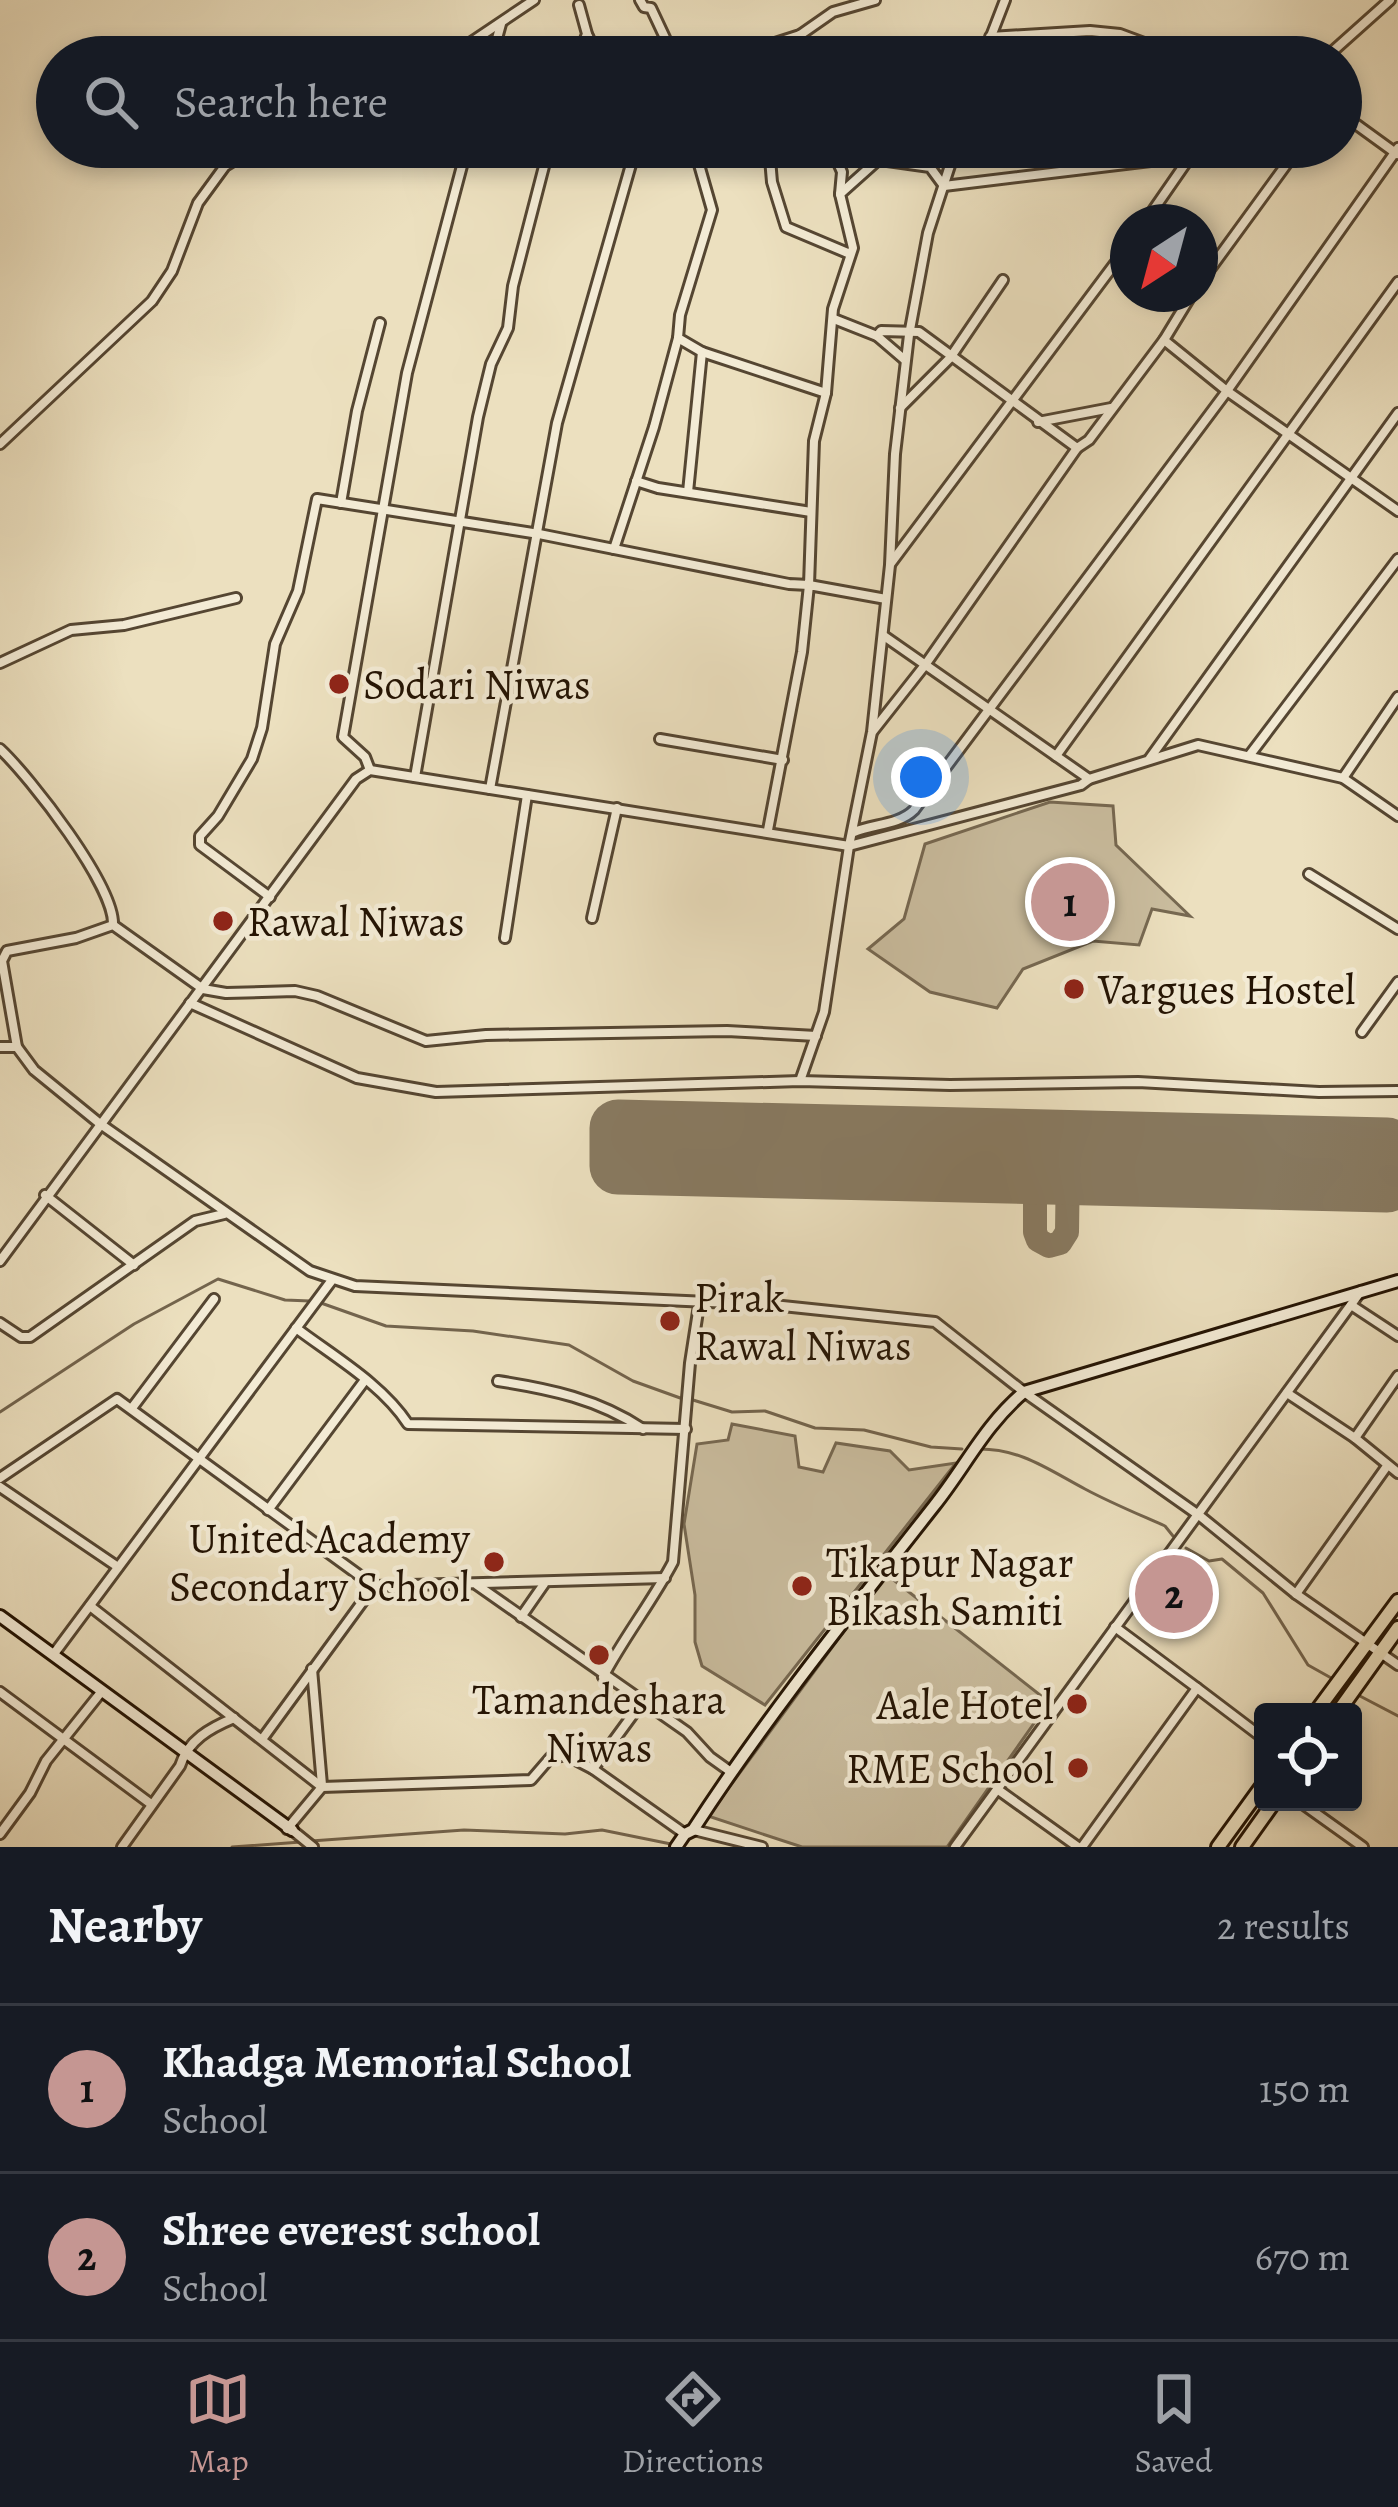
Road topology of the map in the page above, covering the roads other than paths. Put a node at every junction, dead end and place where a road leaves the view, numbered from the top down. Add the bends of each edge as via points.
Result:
1 (534, 0) edge
2 (640, 0) edge
3 (875, 0) edge
4 (1005, 0) edge
5 (1390, 0) edge
6 (579, 5) dead end
7 (501, 21) junction
8 (587, 34) edge
9 (800, 35) joint
10 (479, 36) edge
11 (497, 36) edge
12 (664, 36) edge
13 (797, 36) edge
14 (990, 36) edge
15 (1007, 36) edge
16 (1125, 36) edge
17 (1350, 36) edge
18 (1362, 128) edge
19 (1397, 152) edge
20 (224, 168) edge
21 (461, 168) edge
22 (544, 168) edge
23 (630, 168) edge
24 (700, 168) edge
25 (771, 168) edge
26 (841, 168) edge
27 (869, 168) edge
28 (931, 168) edge
29 (949, 168) edge
30 (1090, 168) edge
31 (1183, 168) edge
32 (1284, 168) edge
33 (944, 185) junction
34 (840, 194) junction
35 (1158, 204) edge
36 (850, 254) junction
37 (1218, 258) edge
38 (1110, 270) edge
39 (1004, 280) dead end
40 (1398, 282) edge
41 (1181, 312) edge
42 (834, 319) junction
43 (380, 323) dead end
44 (909, 335) junction
45 (878, 336) junction
46 (678, 338) junction
47 (1164, 340) junction
48 (702, 352) junction
49 (950, 358) junction
50 (906, 361) junction
51 (1227, 391) junction
52 (826, 393) junction
53 (1011, 400) junction
54 (1113, 408) junction
55 (899, 410) junction
56 (1398, 413) edge
57 (1038, 422) junction
58 (1288, 434) junction
59 (0, 445) edge
60 (1077, 448) junction
61 (1352, 480) junction
62 (635, 481) junction
63 (688, 492) junction
64 (341, 503) junction
65 (381, 510) junction
66 (811, 512) junction
67 (1398, 512) edge
68 (458, 524) junction
69 (539, 534) junction
70 (614, 549) junction
71 (1398, 559) edge
72 (890, 565) junction
73 (808, 584) junction
74 (236, 598) dead end
75 (887, 599) junction
76 (883, 635) junction
77 (0, 663) edge
78 (925, 665) junction
79 (1398, 697) edge
80 (990, 713) junction
81 (872, 732) junction
82 (660, 739) dead end
83 (0, 749) edge
84 (1056, 756) junction
85 (1249, 756) junction
86 (1150, 759) junction
87 (783, 760) junction
88 (370, 770) junction
89 (415, 777) junction
90 (1343, 778) junction
91 (1089, 779) junction
92 (490, 789) junction
93 (527, 795) junction
94 (617, 808) junction
95 (1398, 816) edge
96 (768, 830) junction
97 (853, 833) junction
98 (849, 846) junction
99 (1310, 874) dead end
100 (270, 897) junction
101 (592, 918) dead end
102 (113, 925) junction
103 (1398, 929) edge
104 (505, 938) dead end
105 (1398, 982) edge
106 (203, 989) junction
107 (190, 1003) junction
108 (1362, 1032) dead end
109 (816, 1036) junction
110 (0, 1047) edge
111 (17, 1047) junction
112 (800, 1081) junction
113 (1398, 1091) edge
114 (99, 1123) junction
115 (46, 1195) junction
116 (226, 1214) junction
117 (0, 1261) edge
118 (134, 1265) junction
119 (332, 1280) junction
120 (1398, 1281) edge
121 (1362, 1290) junction
122 (214, 1299) dead end
123 (699, 1305) junction
124 (1351, 1305) junction
125 (0, 1323) edge
126 (296, 1328) junction
127 (1398, 1336) edge
128 (1398, 1376) edge
129 (365, 1380) junction
130 (498, 1381) dead end
131 (1024, 1392) junction
132 (1287, 1393) junction
133 (131, 1408) junction
134 (643, 1429) junction
135 (686, 1430) junction
136 (1355, 1438) junction
137 (198, 1460) junction
138 (1388, 1466) junction
139 (1398, 1473) edge
140 (0, 1482) edge
141 (268, 1510) junction
142 (1200, 1516) junction
143 (118, 1568) junction
144 (665, 1578) junction
145 (545, 1582) junction
146 (477, 1585) junction
147 (374, 1586) junction
148 (1296, 1594) junction
149 (1398, 1601) edge
150 (90, 1606) junction
151 (0, 1616) edge
152 (521, 1617) junction
153 (1115, 1627) junction
154 (1398, 1628) edge
155 (1367, 1643) junction
156 (1381, 1652) junction
157 (52, 1655) junction
158 (1398, 1665) edge
159 (312, 1667) junction
160 (603, 1677) junction
161 (1197, 1688) junction
162 (102, 1691) junction
163 (0, 1692) edge
164 (642, 1702) junction
165 (1322, 1703) edge
166 (1345, 1703) edge
167 (234, 1718) junction
168 (1254, 1731) edge
169 (64, 1737) junction
170 (263, 1738) junction
171 (184, 1752) junction
172 (593, 1769) junction
173 (731, 1772) junction
174 (322, 1787) junction
175 (997, 1790) junction
176 (1254, 1797) edge
177 (151, 1804) junction
178 (1268, 1811) edge
179 (1313, 1811) edge
180 (290, 1830) junction
181 (689, 1832) junction
182 (0, 1834) edge
183 (310, 1845) edge
184 (122, 1847) edge
185 (676, 1847) edge
186 (762, 1847) edge
187 (955, 1847) edge
188 (1080, 1847) edge
189 (1218, 1847) edge
190 (1242, 1847) edge
191 (1363, 1847) edge

1 - 7 street
2 - 12 street
3 - 9 street via 833,12
4 - 14 street
5 - 17 street
6 - 8 street
7 - 10 street
7 - 11 street
9 - 13 street
15 - 16 street
18 - 19 street
19 - 51 street
20 - 59 street via 152,301
21 - 65 street via 406,373
22 - 68 street
23 - 69 street via 557,423
24 - 46 street via 712,210
25 - 36 street via 786,227
26 - 34 street
27 - 34 street
28 - 33 street
29 - 33 street
30 - 33 street
31 - 35 street
32 - 37 street
33 - 44 street
34 - 36 street
36 - 42 street
38 - 53 street
39 - 49 street
40 - 58 street
41 - 47 street
42 - 45 street
42 - 52 street
43 - 64 street
44 - 45 street
44 - 49 street via 919,332
44 - 50 street
45 - 50 street
46 - 48 street
46 - 62 street
47 - 51 street
47 - 54 street
48 - 52 street
48 - 63 street
49 - 53 street
49 - 55 street
50 - 55 street
51 - 58 street
51 - 80 street
52 - 66 street
53 - 57 street
53 - 72 street
54 - 57 street
54 - 60 street
55 - 72 street
56 - 61 street
57 - 60 street
58 - 61 street
58 - 84 street
60 - 78 street
61 - 67 street
61 - 86 street
62 - 63 street
62 - 70 street
63 - 66 street
64 - 65 street
64 - 100 street via 317,499 252,759 200,836 200,845
65 - 68 street
65 - 88 street via 343,737
66 - 73 street
68 - 69 street
68 - 89 street
69 - 70 street
69 - 92 street
70 - 73 street
71 - 85 street
72 - 75 street
73 - 75 street
73 - 87 street
74 - 77 street via 71,629
75 - 76 street
76 - 78 street
76 - 81 street
78 - 80 street
78 - 81 street
79 - 90 street
80 - 84 street
80 - 97 street via 907,817
81 - 97 street
82 - 87 street
83 - 102 street via 88,865
84 - 91 street
85 - 86 street via 1198,745
85 - 90 street
86 - 91 street
87 - 96 street
88 - 89 street
88 - 100 street
89 - 92 street
90 - 95 street
91 - 98 street
92 - 93 street
93 - 94 street
93 - 104 street
94 - 96 street
94 - 101 street
96 - 98 street
97 - 98 street
98 - 109 street
99 - 103 street
100 - 106 street
102 - 106 street
102 - 111 street via 8,950 2,961
105 - 108 street
106 - 107 street
106 - 109 street via 317,996 426,1041 727,1030
107 - 112 street via 357,1078 402,1088 480,1093
107 - 114 street
109 - 112 street
110 - 111 street
111 - 114 street
112 - 113 street
114 - 115 street
114 - 116 street
115 - 117 street
115 - 118 street
116 - 118 street via 195,1221
116 - 119 street
118 - 125 street via 30,1336
119 - 123 street
119 - 126 street
120 - 121 street
121 - 124 street
121 - 131 street
122 - 133 street
123 - 131 street via 935,1322
123 - 135 street
124 - 127 street
124 - 132 street
126 - 129 street
126 - 137 street
128 - 136 street
129 - 134 street via 408,1424
129 - 141 street
130 - 134 street via 588,1400
131 - 142 street
131 - 173 street via 999,1413
132 - 136 street
132 - 142 street
133 - 137 street
133 - 140 street via 117,1399
134 - 135 street
135 - 144 street
136 - 138 street
137 - 141 street
137 - 143 street
138 - 139 street
138 - 148 street
140 - 143 street
141 - 147 street
142 - 148 street
142 - 153 street
143 - 150 street
144 - 145 street
144 - 160 street
145 - 146 street
145 - 152 street
146 - 147 street
146 - 152 street
147 - 159 street
148 - 155 street
149 - 155 main road
150 - 157 street
150 - 167 street
151 - 157 street
152 - 160 street
153 - 161 street
153 - 175 street
154 - 156 main road
155 - 156 street
155 - 165 main road
156 - 158 street
156 - 166 main road
157 - 162 street
159 - 170 street
159 - 174 street
160 - 164 street
161 - 168 street
161 - 188 street
162 - 169 street
162 - 171 street
163 - 169 street
164 - 172 street
164 - 173 street
167 - 170 street
167 - 171 street
169 - 177 street
169 - 182 street
170 - 174 street
171 - 177 street
171 - 180 street
172 - 174 street via 566,1754 550,1758 532,1780
172 - 181 street
173 - 181 street
174 - 180 street
175 - 187 street
175 - 188 street
176 - 189 main road
177 - 184 street
178 - 190 main road
179 - 191 street
180 - 183 street
181 - 185 street
181 - 186 street

